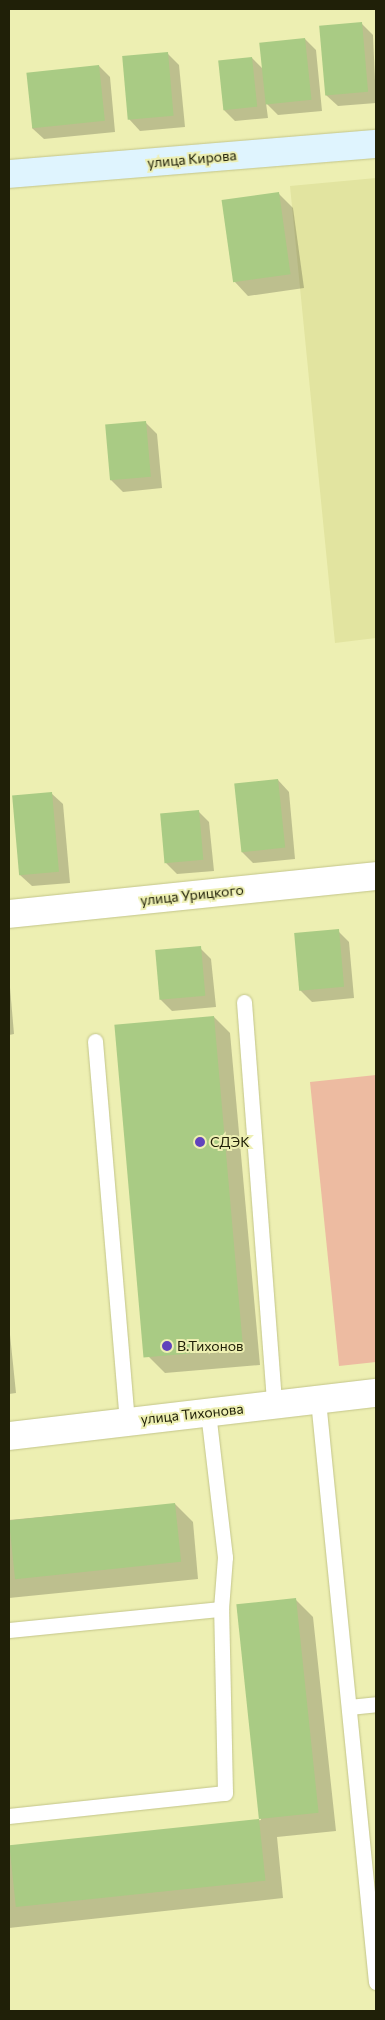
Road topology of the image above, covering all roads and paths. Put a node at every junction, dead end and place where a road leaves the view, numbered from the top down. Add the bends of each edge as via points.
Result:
1 (376, 144) edge
2 (9, 174) edge
3 (376, 876) edge
4 (9, 914) edge
5 (244, 1002) dead end
6 (95, 1041) dead end
7 (376, 1393) edge
8 (318, 1400) junction
9 (274, 1405) junction
10 (208, 1412) junction
11 (127, 1421) junction
12 (9, 1436) edge
13 (221, 1609) junction
14 (9, 1630) edge
15 (376, 1704) edge
16 (349, 1707) junction
17 (9, 1816) edge
18 (376, 1982) edge

1 - 2 street, улица Кирова
3 - 4 street, улица Урицкого
5 - 9 lane
6 - 11 lane
7 - 8 street, улица Тихонова
8 - 9 street, улица Тихонова
8 - 16 lane
9 - 10 street, улица Тихонова
10 - 11 street, улица Тихонова
10 - 13 lane via 224,1557
11 - 12 street, улица Тихонова
13 - 14 lane
13 - 17 lane via 225,1793
15 - 16 lane
16 - 18 lane

